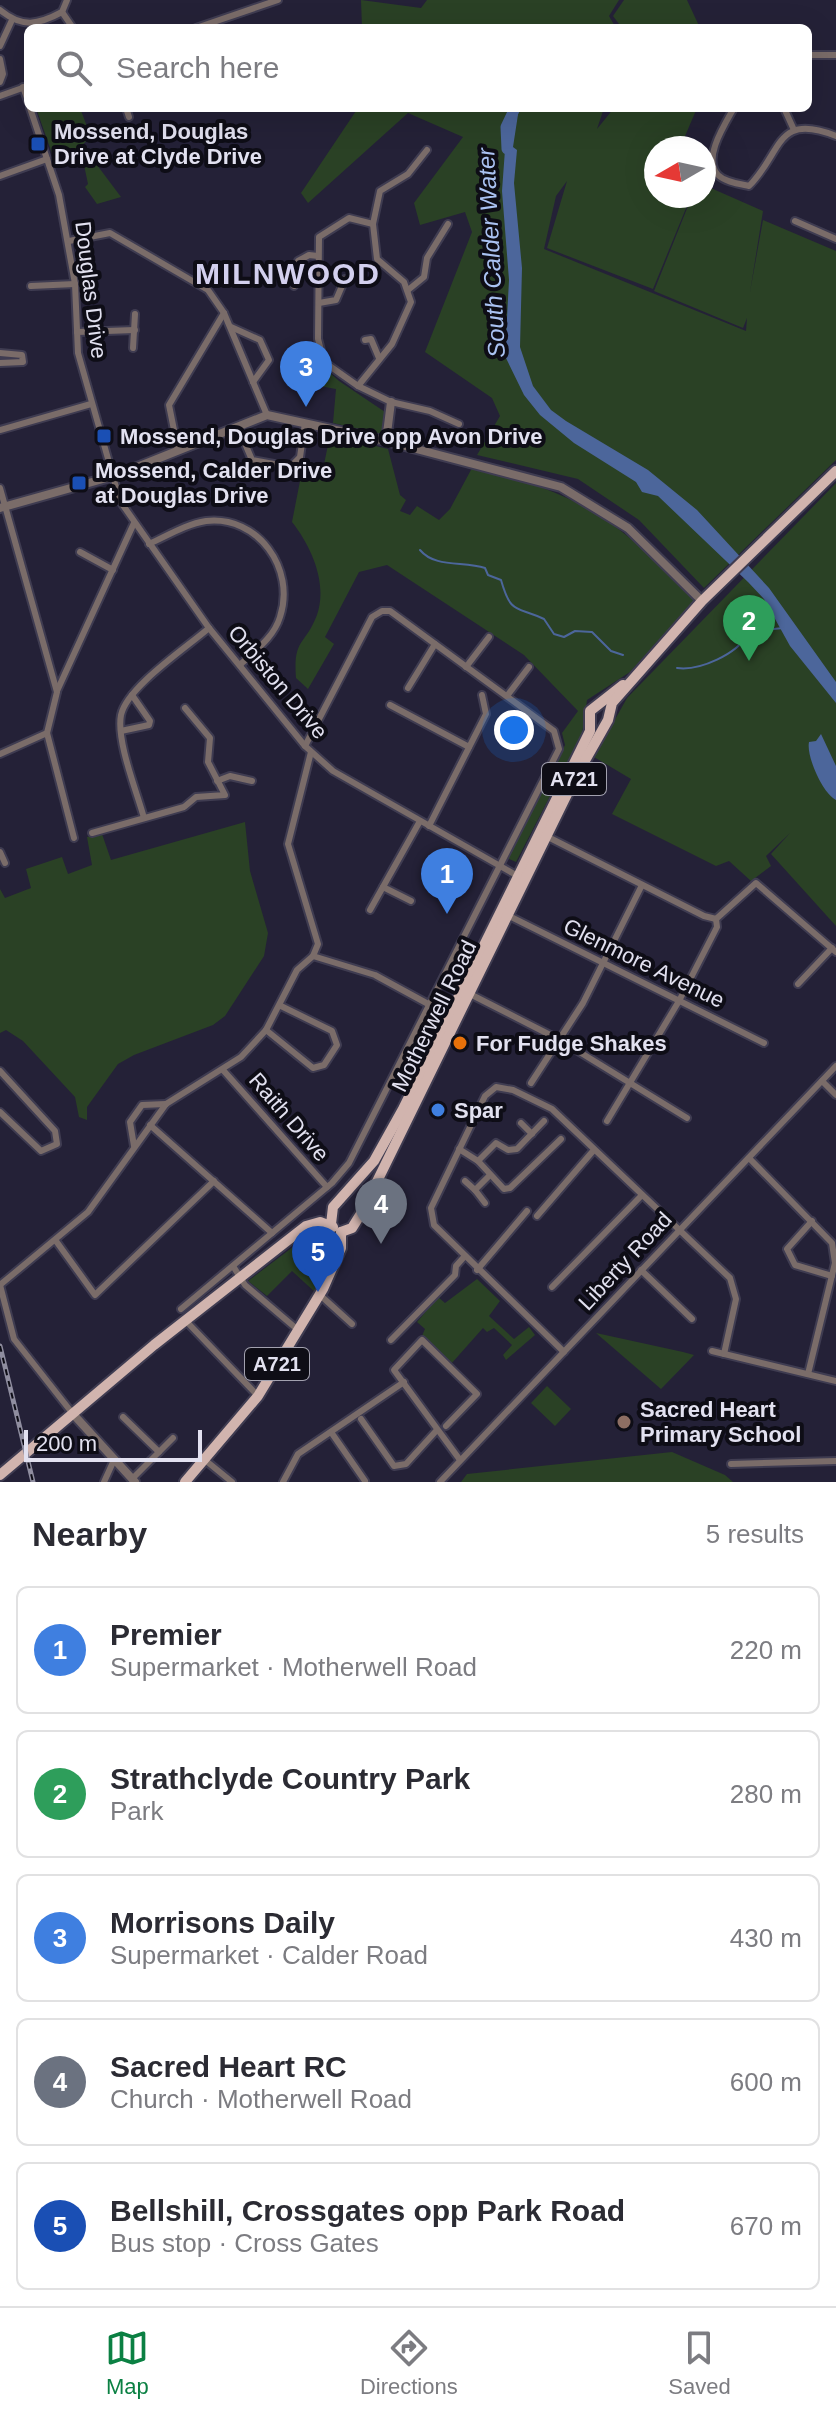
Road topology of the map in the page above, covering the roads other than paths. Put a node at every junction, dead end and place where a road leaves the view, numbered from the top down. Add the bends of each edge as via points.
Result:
1 (67, 0) edge
2 (278, 0) edge
3 (0, 10) edge
4 (62, 12) junction
5 (12, 20) junction
6 (70, 24) edge
7 (208, 24) edge
8 (0, 46) edge
9 (812, 55) edge
10 (836, 55) edge
11 (0, 59) edge
12 (0, 82) edge
13 (24, 87) edge
14 (0, 96) edge
15 (31, 112) edge
16 (127, 112) edge
17 (732, 112) edge
18 (786, 112) edge
19 (129, 117) dead end
20 (794, 130) junction
21 (836, 136) edge
22 (427, 150) dead end
23 (47, 159) junction
24 (417, 163) junction
25 (426, 169) dead end
26 (0, 176) edge
27 (795, 221) dead end
28 (373, 224) junction
29 (448, 224) dead end
30 (836, 239) edge
31 (69, 241) junction
32 (318, 256) junction
33 (345, 279) dead end
34 (75, 284) junction
35 (31, 286) dead end
36 (294, 286) dead end
37 (408, 290) junction
38 (319, 303) junction
39 (224, 313) junction
40 (135, 314) dead end
41 (230, 327) junction
42 (135, 330) junction
43 (77, 332) junction
44 (369, 337) dead end
45 (133, 348) dead end
46 (0, 353) edge
47 (379, 358) junction
48 (0, 363) edge
49 (253, 382) junction
50 (358, 386) junction
51 (391, 402) junction
52 (91, 404) junction
53 (267, 415) junction
54 (305, 423) junction
55 (459, 424) dead end
56 (238, 427) junction
57 (0, 430) edge
58 (386, 441) junction
59 (178, 450) junction
60 (836, 471) edge
61 (111, 477) junction
62 (0, 488) edge
63 (3, 508) edge
64 (134, 523) junction
65 (149, 544) junction
66 (80, 552) dead end
67 (113, 570) junction
68 (702, 601) junction
69 (209, 628) junction
70 (489, 637) dead end
71 (435, 644) junction
72 (241, 664) junction
73 (466, 667) junction
74 (529, 667) dead end
75 (635, 678) junction
76 (408, 688) dead end
77 (57, 692) junction
78 (132, 695) junction
79 (482, 695) dead end
80 (507, 696) junction
81 (597, 704) junction
82 (390, 705) dead end
83 (185, 708) dead end
84 (610, 711) junction
85 (591, 719) junction
86 (604, 723) junction
87 (121, 731) junction
88 (47, 733) junction
89 (305, 746) junction
90 (469, 747) junction
91 (311, 752) junction
92 (0, 754) edge
93 (217, 781) junction
94 (252, 781) dead end
95 (144, 818) junction
96 (420, 821) junction
97 (429, 826) junction
98 (92, 833) dead end
99 (546, 836) junction
100 (74, 838) dead end
101 (0, 852) edge
102 (5, 863) dead end
103 (500, 867) junction
104 (516, 875) junction
105 (642, 885) junction
106 (383, 887) junction
107 (411, 901) dead end
108 (370, 910) dead end
109 (507, 915) junction
110 (716, 919) junction
111 (834, 950) edge
112 (313, 956) junction
113 (604, 964) junction
114 (798, 984) dead end
115 (468, 993) junction
116 (679, 1001) junction
117 (430, 1005) junction
118 (281, 1006) junction
119 (266, 1030) junction
120 (560, 1040) junction
121 (764, 1043) dead end
122 (836, 1066) edge
123 (223, 1070) junction
124 (0, 1071) edge
125 (822, 1081) junction
126 (631, 1082) junction
127 (531, 1083) dead end
128 (836, 1095) edge
129 (166, 1104) junction
130 (0, 1112) edge
131 (687, 1118) dead end
132 (8, 1121) junction
133 (544, 1121) dead end
134 (607, 1121) dead end
135 (521, 1123) dead end
136 (150, 1125) junction
137 (0, 1129) edge
138 (532, 1134) junction
139 (561, 1139) dead end
140 (134, 1146) junction
141 (459, 1149) junction
142 (593, 1151) junction
143 (749, 1158) junction
144 (478, 1161) junction
145 (490, 1175) junction
146 (214, 1181) junction
147 (465, 1181) dead end
148 (327, 1187) junction
149 (353, 1188) junction
150 (475, 1190) junction
151 (642, 1195) junction
152 (368, 1199) junction
153 (485, 1203) dead end
154 (527, 1211) dead end
155 (537, 1216) dead end
156 (812, 1221) junction
157 (331, 1224) junction
158 (679, 1230) junction
159 (341, 1232) junction
160 (272, 1233) junction
161 (56, 1241) junction
162 (834, 1242) edge
163 (464, 1257) junction
164 (233, 1266) junction
165 (477, 1270) junction
166 (641, 1270) junction
167 (832, 1276) junction
168 (242, 1278) junction
169 (0, 1285) edge
170 (552, 1287) dead end
171 (320, 1295) junction
172 (181, 1309) dead end
173 (692, 1319) dead end
174 (186, 1321) junction
175 (352, 1324) dead end
176 (298, 1330) junction
177 (391, 1340) dead end
178 (712, 1351) dead end
179 (564, 1352) junction
180 (724, 1354) junction
181 (808, 1374) junction
182 (836, 1381) edge
183 (404, 1382) junction
184 (258, 1396) junction
185 (73, 1414) junction
186 (123, 1417) dead end
187 (361, 1419) dead end
188 (446, 1426) dead end
189 (436, 1431) junction
190 (331, 1432) junction
191 (173, 1438) dead end
192 (159, 1452) junction
193 (114, 1460) junction
194 (205, 1460) junction
195 (460, 1460) junction
196 (836, 1461) edge
197 (731, 1464) dead end
198 (0, 1475) edge
199 (133, 1480) edge
200 (365, 1481) edge
201 (104, 1482) edge
202 (185, 1482) edge
203 (232, 1482) edge
204 (283, 1482) edge
205 (440, 1482) edge

1 - 4 street
2 - 7 street
3 - 5 street
4 - 5 street via 37,24
4 - 6 street
5 - 8 street
9 - 10 street
11 - 12 street
13 - 14 street
15 - 23 street, Douglas Drive
16 - 19 street
17 - 20 street via 712,155 712,168 720,178 749,186
18 - 20 street
20 - 21 street via 810,125
22 - 24 street
23 - 26 street
23 - 31 street, Douglas Drive
24 - 25 street
24 - 28 street via 380,191
27 - 30 street
28 - 32 street via 349,218 319,237
28 - 37 street via 377,259
29 - 37 street via 427,258 424,277
31 - 34 street, Douglas Drive
31 - 39 street via 110,233 126,239 208,290
32 - 36 street via 298,261
32 - 38 street
33 - 38 street via 336,300
34 - 35 street
34 - 43 street, Douglas Drive
37 - 47 street via 409,312
38 - 50 street via 318,339 324,362
39 - 41 street
39 - 59 street via 169,405
40 - 42 street
41 - 49 street
41 - 49 street via 260,340 269,360
42 - 43 street
42 - 45 street
43 - 52 street, Douglas Drive
44 - 47 street
46 - 48 street via 22,355 23,362
47 - 50 street
49 - 53 street
50 - 51 street
51 - 55 street
51 - 58 street
52 - 57 street
52 - 61 street, Douglas Drive
53 - 54 street
53 - 56 street
54 - 56 street via 300,457 290,467 252,460
54 - 58 street
56 - 59 street
58 - 68 street via 561,487 628,528
59 - 61 street
60 - 68 main road, A721
61 - 63 street
61 - 64 street, Orbiston Drive
62 - 63 street
63 - 77 street
64 - 65 street, Orbiston Drive
64 - 67 street
65 - 69 street, Orbiston Drive
65 - 72 street via 197,523 231,522 255,534 273,553 283,576 280,616 273,633
66 - 67 street
67 - 77 street
68 - 75 main road, A721
69 - 72 street, Orbiston Drive
69 - 78 street
70 - 73 street
71 - 73 street, Motherwell Road
71 - 76 street
71 - 89 street, Motherwell Road via 390,611 372,617
72 - 89 street, Orbiston Drive
73 - 80 street, Motherwell Road
74 - 80 street
75 - 81 main road, A721
75 - 84 main road, A721
77 - 88 street
78 - 87 street via 121,716
78 - 87 street via 149,725
79 - 90 street via 486,714
80 - 103 street, Motherwell Road via 554,731 559,749
81 - 84 main road
81 - 85 main road, A721
82 - 90 street
83 - 93 street via 210,738 208,762
84 - 86 main road, A721
85 - 86 main road
85 - 104 main road, Motherwell Road / A721 via 590,731
86 - 99 main road, Motherwell Road / A721
87 - 95 street
88 - 92 street
88 - 100 street
89 - 91 street, Orbiston Drive
90 - 97 street
91 - 96 street, Orbiston Drive via 333,771
91 - 112 street via 288,844 318,944
93 - 94 street via 230,776
93 - 95 street via 225,791 222,797 196,797 184,807
95 - 98 street
96 - 97 street, Orbiston Drive
96 - 106 street
97 - 103 street, Orbiston Drive
99 - 105 street
99 - 109 main road, Motherwell Road / A721
101 - 102 street
103 - 104 street, Orbiston Drive
103 - 117 street, Motherwell Road
104 - 149 main road, Motherwell Road / A721 via 403,1109
105 - 110 street
105 - 113 street
106 - 107 street
106 - 108 street
109 - 113 street, Glenmore Avenue
109 - 115 main road, Motherwell Road / A721
110 - 111 street via 756,883
110 - 116 street via 717,927
111 - 114 street
112 - 117 street via 375,975
112 - 118 street via 297,970
113 - 116 street, Glenmore Avenue
113 - 120 street
115 - 120 street
115 - 152 main road, Motherwell Road / A721
116 - 121 street, Glenmore Avenue
116 - 126 street
117 - 148 street, Motherwell Road via 349,1163
118 - 119 street
118 - 119 street via 332,1031 337,1045 324,1065 313,1068
119 - 123 street
120 - 126 street
120 - 127 street
122 - 125 street, Liberty Road
123 - 129 street
123 - 148 street, Raith Drive
124 - 132 street via 55,1131 57,1144 41,1151
125 - 128 street
125 - 143 street, Liberty Road
126 - 131 street
126 - 134 street
129 - 136 street
129 - 140 street via 142,1105 130,1122
130 - 132 street
132 - 137 street
133 - 138 street
135 - 138 street
136 - 140 street
136 - 146 street
138 - 144 street via 517,1149 496,1143
139 - 145 street via 514,1185 504,1189
140 - 161 street via 88,1212
141 - 142 street via 485,1096 496,1087 552,1109
141 - 144 street
141 - 163 street via 431,1208 434,1225
142 - 151 street
142 - 155 street
143 - 156 street
143 - 158 street, Liberty Road
144 - 145 street
145 - 150 street
146 - 160 street
146 - 161 street via 95,1295
147 - 150 street
148 - 160 street, Motherwell Road
149 - 152 main road via 363,1190
149 - 157 main road, Motherwell Road / A721 via 333,1207
150 - 153 street
151 - 158 street
151 - 170 street
152 - 159 main road, Motherwell Road / A721 via 352,1228
154 - 165 street
156 - 162 street
156 - 167 street via 787,1249 795,1265
157 - 159 main road
157 - 168 main road via 306,1226
158 - 166 street, Liberty Road
158 - 180 street via 733,1284 736,1299
159 - 171 main road, A721 via 341,1248
160 - 164 street, Motherwell Road
161 - 169 street
162 - 167 street
163 - 165 street
163 - 177 street via 455,1275
164 - 168 street
164 - 172 street, Motherwell Road
165 - 179 street
166 - 173 street
166 - 179 street, Liberty Road
167 - 181 street
168 - 174 main road
168 - 176 street
169 - 185 street via 14,1339
171 - 175 street
171 - 176 main road, A721
174 - 184 street
174 - 185 main road
176 - 184 main road, A721
178 - 180 street
179 - 195 street, Liberty Road
180 - 181 street
181 - 182 street
183 - 188 street via 394,1370 422,1340 477,1394
183 - 189 street
183 - 190 street
184 - 194 main road, A721
185 - 193 street
185 - 198 main road
186 - 192 street
187 - 189 street via 394,1466 406,1464
189 - 195 street
190 - 200 street
190 - 204 street via 298,1454
191 - 192 street
192 - 199 street
193 - 199 street
193 - 201 street
194 - 202 main road, A721
194 - 203 street
195 - 205 street, Liberty Road
196 - 197 street

